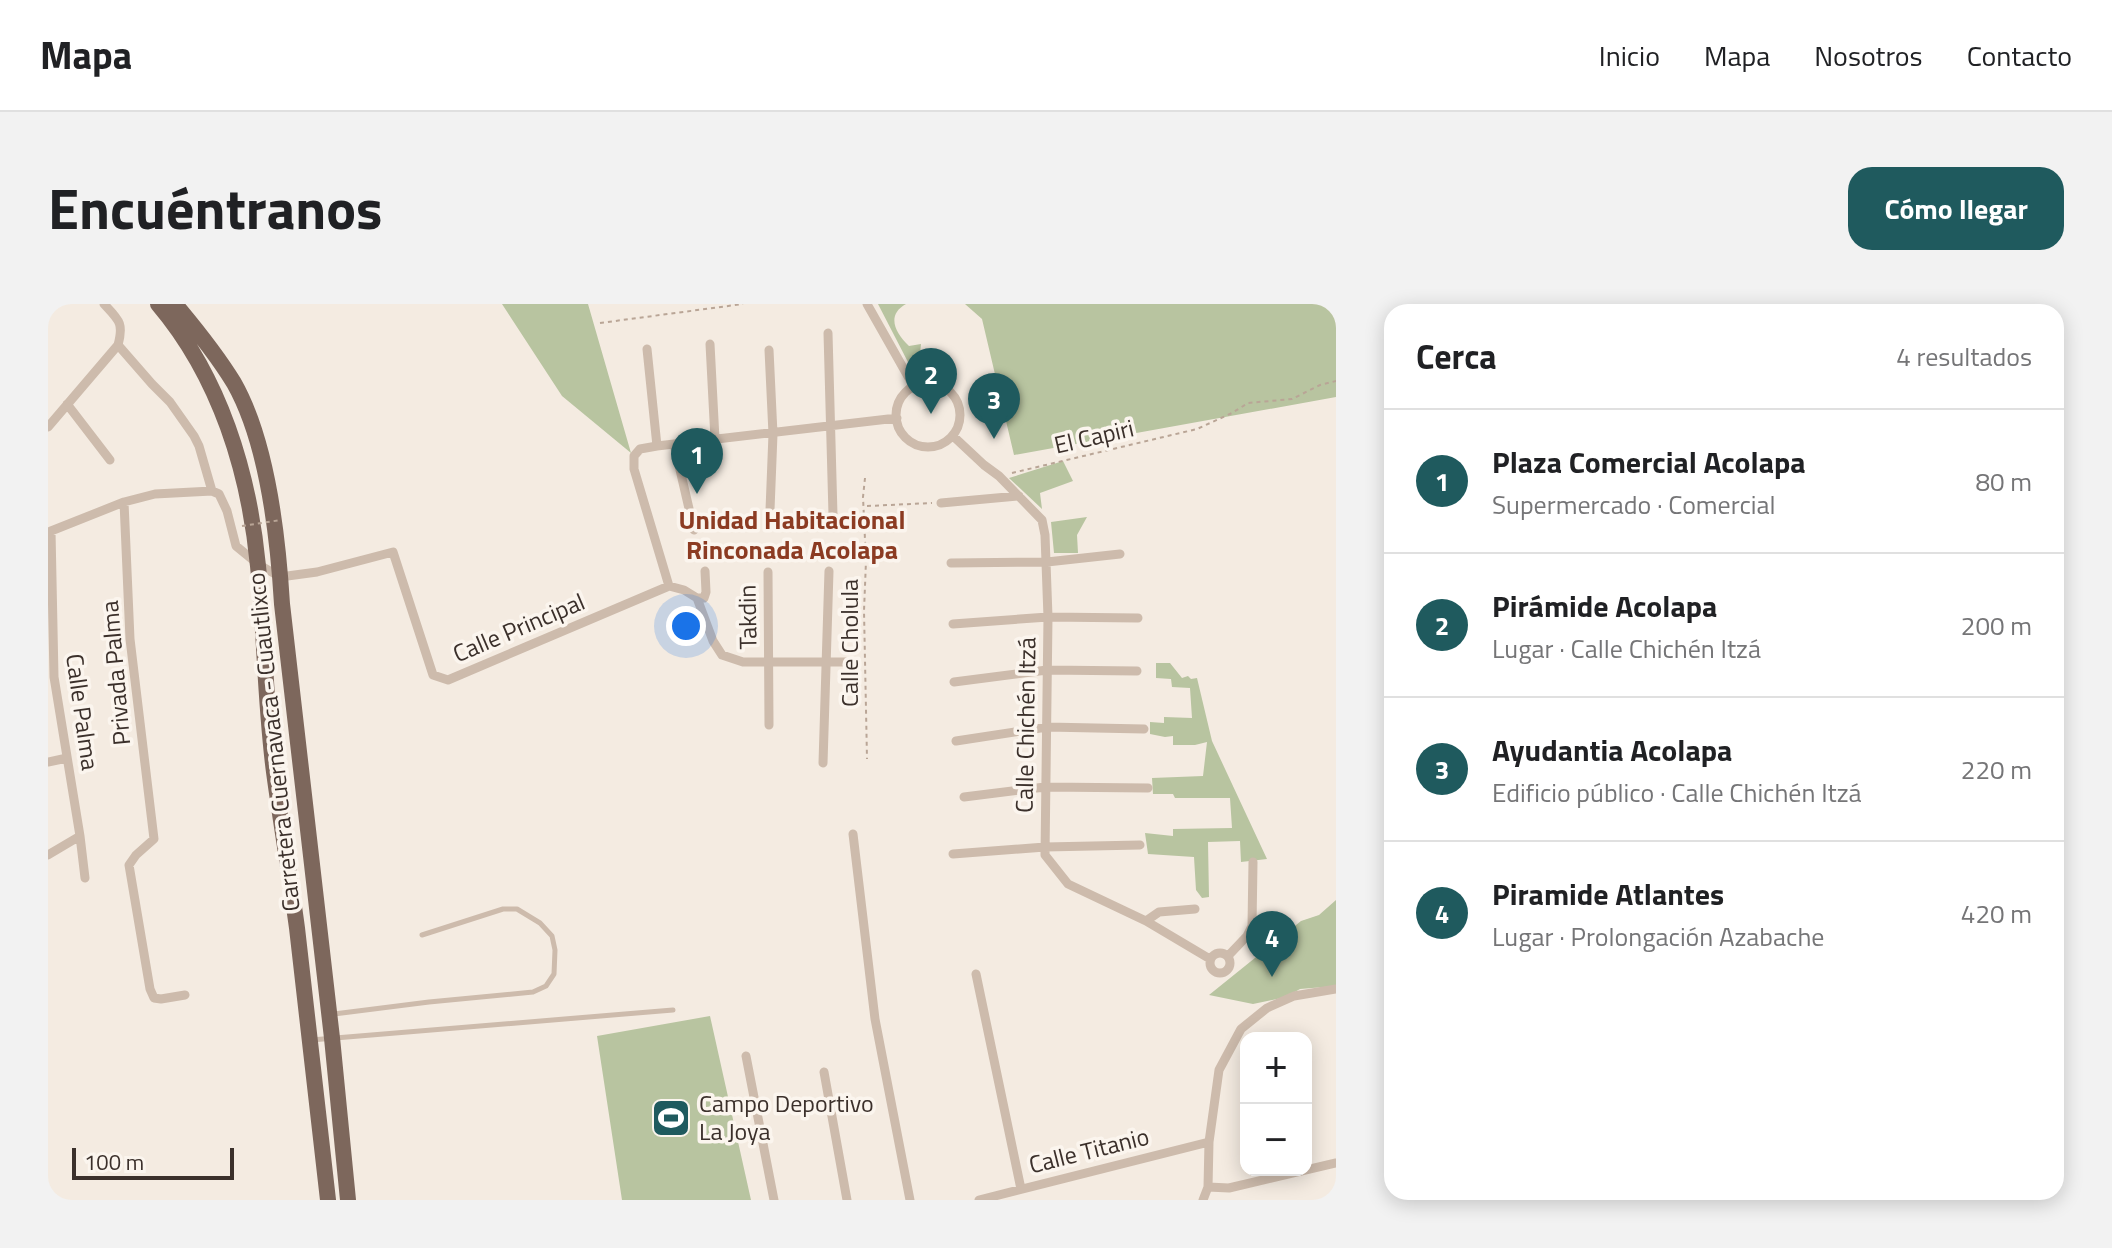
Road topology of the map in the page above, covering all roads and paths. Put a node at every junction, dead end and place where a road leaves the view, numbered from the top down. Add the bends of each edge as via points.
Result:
1 (104, 304) edge
2 (158, 304) edge
3 (175, 304) edge
4 (743, 304) edge
5 (867, 304) edge
6 (600, 323) dead end
7 (828, 333) dead end
8 (710, 344) dead end
9 (118, 345) junction
10 (647, 349) dead end
11 (769, 350) dead end
12 (1336, 381) edge
13 (914, 387) junction
14 (67, 404) junction
15 (897, 418) junction
16 (48, 427) edge
17 (830, 427) junction
18 (773, 434) junction
19 (953, 436) junction
20 (715, 439) junction
21 (674, 444) junction
22 (657, 446) junction
23 (110, 460) dead end
24 (999, 476) junction
25 (865, 478) dead end
26 (216, 492) junction
27 (1019, 496) junction
28 (124, 502) junction
29 (941, 503) joint
30 (865, 506) junction
31 (770, 510) dead end
32 (833, 515) dead end
33 (281, 520) dead end
34 (242, 526) dead end
35 (694, 530) dead end
36 (1120, 554) dead end
37 (1047, 562) junction
38 (951, 563) dead end
39 (258, 564) junction
40 (705, 571) dead end
41 (829, 571) dead end
42 (768, 572) dead end
43 (280, 577) junction
44 (669, 586) junction
45 (697, 598) junction
46 (1048, 617) junction
47 (1138, 618) dead end
48 (953, 624) dead end
49 (769, 661) junction
50 (828, 661) junction
51 (848, 662) dead end
52 (1047, 670) junction
53 (1137, 671) dead end
54 (954, 682) dead end
55 (295, 717) junction
56 (269, 720) junction
57 (769, 725) dead end
58 (1047, 727) junction
59 (1144, 729) dead end
60 (956, 741) dead end
61 (67, 758) junction
62 (867, 759) dead end
63 (48, 762) edge
64 (823, 763) dead end
65 (1045, 787) junction
66 (1148, 788) dead end
67 (964, 797) dead end
68 (853, 834) dead end
69 (80, 836) junction
70 (1140, 845) dead end
71 (1045, 847) junction
72 (953, 854) dead end
73 (48, 855) edge
74 (1253, 862) dead end
75 (85, 878) dead end
76 (1195, 909) dead end
77 (1146, 921) junction
78 (422, 935) dead end
79 (1228, 956) junction
80 (1210, 959) junction
81 (976, 974) dead end
82 (1336, 989) edge
83 (185, 995) dead end
84 (673, 1010) dead end
85 (329, 1014) junction
86 (332, 1038) junction
87 (310, 1040) junction
88 (746, 1056) dead end
89 (824, 1072) dead end
90 (1209, 1142) junction
91 (1336, 1163) edge
92 (1208, 1187) junction
93 (1021, 1189) junction
94 (328, 1200) edge
95 (348, 1200) edge
96 (774, 1200) edge
97 (847, 1200) edge
98 (910, 1200) edge
99 (979, 1200) edge
100 (1203, 1200) edge

1 - 9 street via 121,326
2 - 39 main road, Carretera Cuernavaca - Cuautlixco via 191,350 228,425 244,476
3 - 43 main road, Carretera Cuernavaca - Cuautlixco via 222,365 246,409 264,466
4 - 6 path
5 - 13 street
7 - 17 street
8 - 20 street
9 - 14 street
9 - 26 street via 194,436
10 - 22 street
11 - 18 street
12 - 24 path, El Capiri via 1292,399 1248,403 1197,429
13 - 15 street via 904,394
13 - 19 street via 928,383 954,396 960,423
14 - 16 street
14 - 23 street
15 - 17 street
15 - 19 street via 912,443 941,445
17 - 18 street
17 - 32 street
18 - 20 street
18 - 31 street
19 - 24 street, Calle Chichén Itzá
20 - 21 street
21 - 22 street
21 - 35 street
22 - 44 street via 640,449 634,469
24 - 27 street, Calle Chichén Itzá
25 - 30 path, Calle Cholula
26 - 28 street, Calle Palma via 155,494
26 - 39 street via 236,546
27 - 29 street
27 - 37 street, Calle Chichén Itzá via 1042,520
28 - 61 street, Calle Palma via 51,531 54,677
28 - 83 street, Privada Palma via 130,639 154,839 129,865 150,989 154,998
29 - 30 path
30 - 62 path, Calle Cholula
33 - 34 path, bridge
36 - 37 street
37 - 38 street
37 - 46 street, Calle Chichén Itzá
39 - 43 street
39 - 56 main road, Carretera Cuernavaca - Cuautlixco
40 - 45 street via 706,592
41 - 50 street
42 - 49 street, Takdin
43 - 44 street, Calle Principal via 393,552 433,675 448,680
43 - 55 main road, Carretera Cuernavaca - Cuautlixco
44 - 45 street
45 - 49 street via 722,655 743,662
46 - 47 street
46 - 48 street
46 - 52 street, Calle Chichén Itzá
49 - 50 street
49 - 57 street, Takdin
50 - 51 street
50 - 64 street
52 - 53 street
52 - 54 street
52 - 58 street, Calle Chichén Itzá
55 - 56 main road
55 - 85 main road, Carretera Cuernavaca - Cuautlixco
56 - 87 main road, Carretera Cuernavaca - Cuautlixco
58 - 59 street
58 - 60 street
58 - 65 street, Calle Chichén Itzá
61 - 63 street
61 - 69 street, Calle Palma
65 - 66 street
65 - 67 street
65 - 71 street, Calle Chichén Itzá
68 - 98 street via 875,1019
69 - 73 street
69 - 75 street
70 - 71 street
71 - 72 street
71 - 77 street, Calle Chichén Itzá via 1045,855 1068,884
74 - 79 street via 1252,926
76 - 77 street via 1159,912
77 - 80 street, Calle Chichén Itzá
78 - 85 lane via 517,909 552,936 554,974 533,992
79 - 80 street via 1218,953
79 - 80 street, Calle Chichén Itzá via 1230,967 1222,974 1212,969
81 - 93 street
82 - 90 street via 1294,996 1267,1008 1241,1029 1219,1070
84 - 86 lane
85 - 86 main road, Carretera Cuernavaca - Cuautlixco
86 - 87 lane
86 - 95 main road, Carretera Cuernavaca - Cuautlixco
87 - 94 main road, Carretera Cuernavaca - Cuautlixco
88 - 96 street
89 - 97 street
90 - 92 street
90 - 93 street, Calle Titanio
91 - 92 street via 1229,1188
92 - 100 street
93 - 99 street, Calle Titanio

